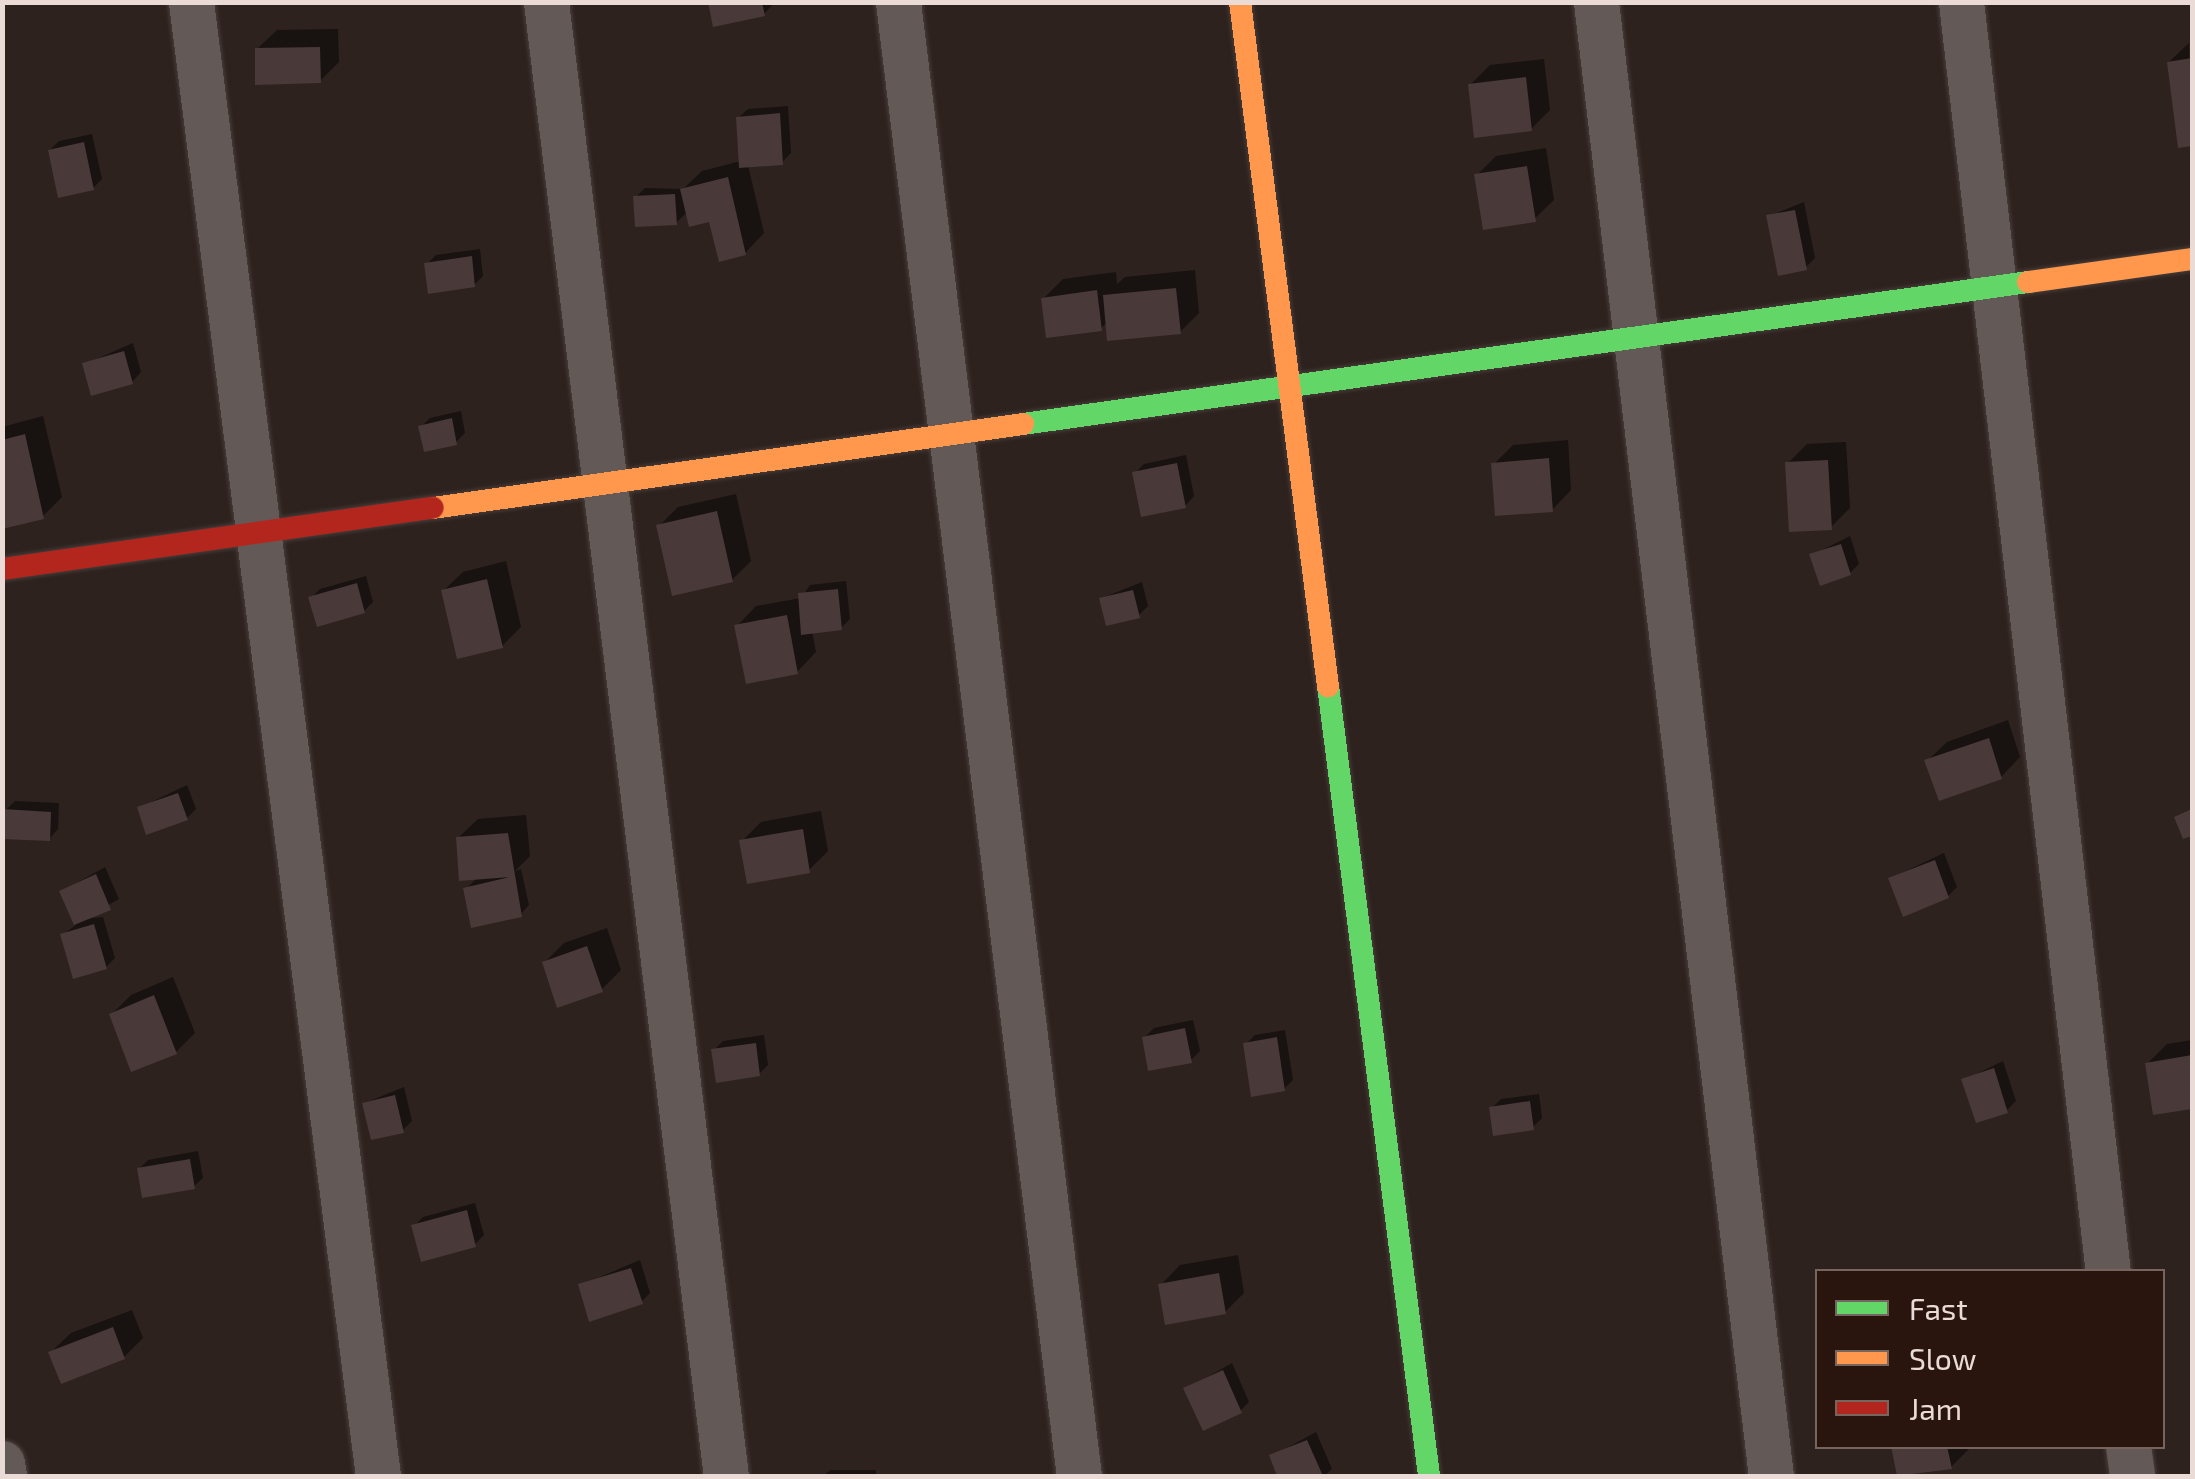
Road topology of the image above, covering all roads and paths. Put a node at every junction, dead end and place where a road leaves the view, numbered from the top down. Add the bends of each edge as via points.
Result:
1 (190, 2) edge
2 (546, 2) edge
3 (898, 2) edge
4 (1240, 2) edge
5 (1596, 2) edge
6 (1961, 2) edge
7 (2192, 260) edge
8 (1994, 287) junction
9 (1636, 338) junction
10 (1290, 387) junction
11 (951, 435) junction
12 (604, 484) junction
13 (258, 533) junction
14 (2, 569) edge
15 (2108, 1269) edge
16 (2128, 1449) edge
17 (2, 1463) edge
18 (4, 1476) edge
19 (378, 1476) edge
20 (726, 1476) edge
21 (1079, 1476) edge
22 (1429, 1476) edge
23 (1771, 1476) edge
24 (2132, 1476) edge

1 - 13 street
2 - 12 street
3 - 11 street
4 - 10 street
5 - 9 street
6 - 8 street
7 - 8 street
8 - 9 street
8 - 15 street
9 - 10 street
9 - 23 street
10 - 11 street
10 - 22 street
11 - 12 street
11 - 21 street
12 - 13 street
12 - 20 street
13 - 14 street
13 - 19 street
16 - 24 street
17 - 18 street

